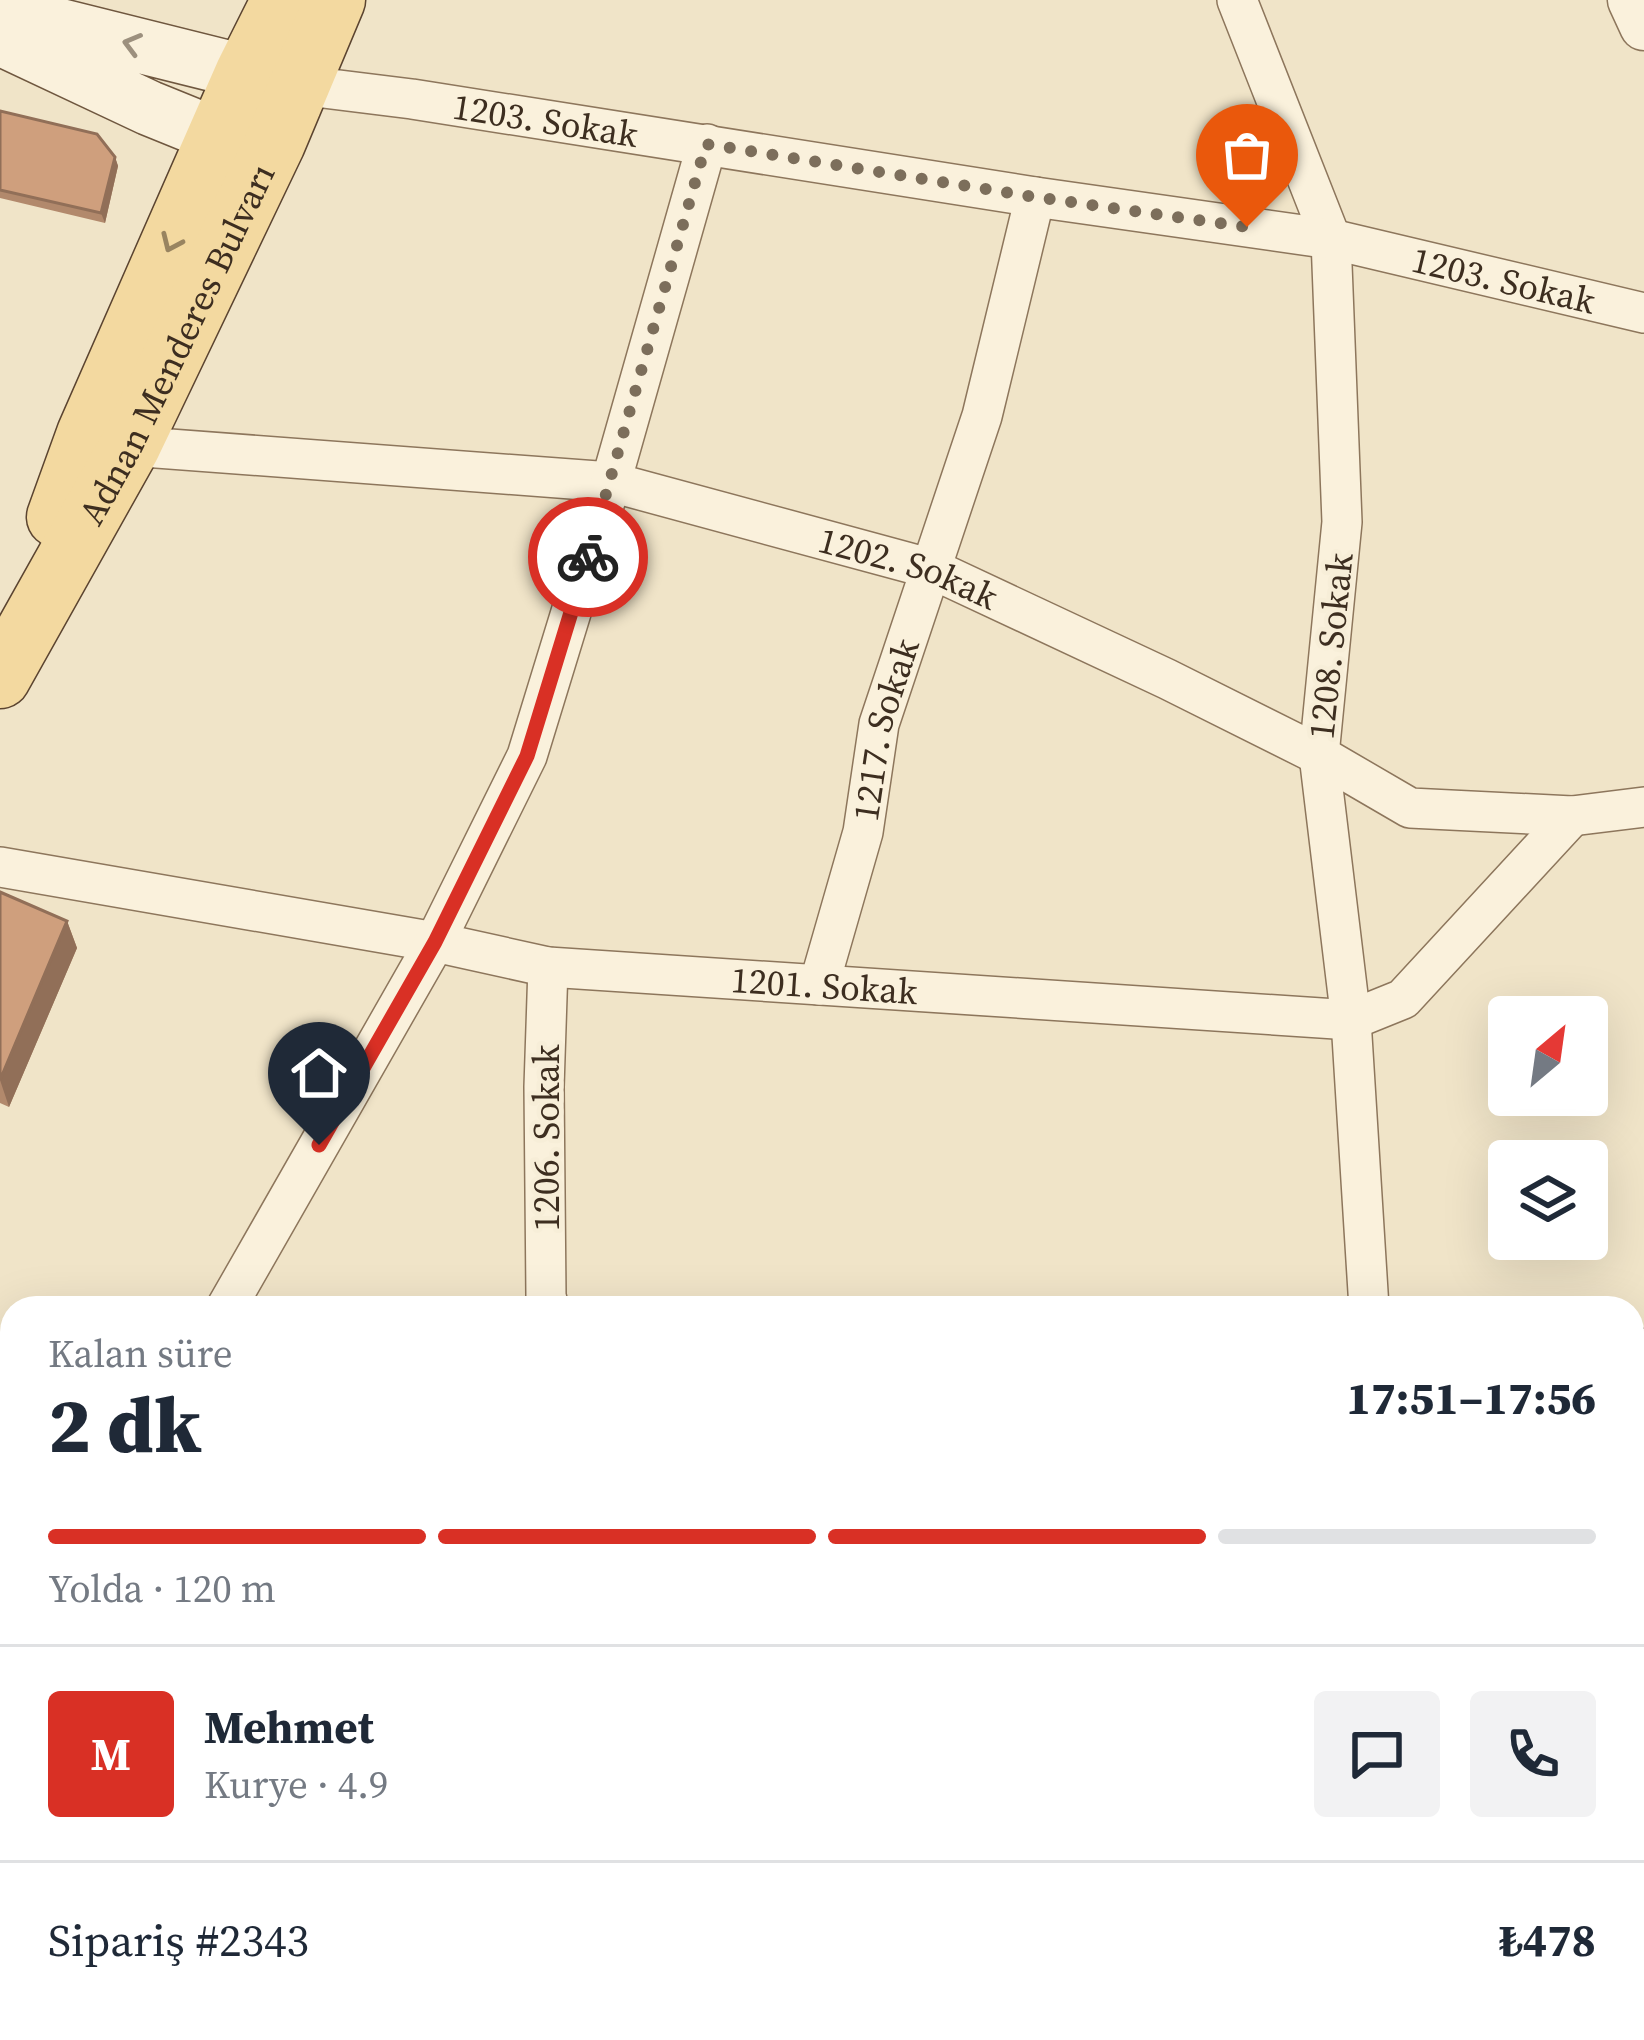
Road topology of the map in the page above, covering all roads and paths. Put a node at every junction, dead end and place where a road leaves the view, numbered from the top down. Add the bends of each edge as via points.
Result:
1 (282, 0) edge
2 (335, 0) edge
3 (1237, 0) edge
4 (1632, 0) edge
5 (0, 11) edge
6 (1644, 26) edge
7 (0, 38) edge
8 (272, 79) junction
9 (246, 139) junction
10 (706, 144) junction
11 (1035, 197) junction
12 (1331, 239) junction
13 (1644, 313) edge
14 (130, 446) junction
15 (611, 482) junction
16 (932, 569) junction
17 (0, 678) edge
18 (1319, 754) junction
19 (1644, 807) edge
20 (1572, 816) junction
21 (0, 867) edge
22 (435, 942) junction
23 (548, 967) junction
24 (819, 985) junction
25 (1351, 1020) junction
26 (233, 1296) edge
27 (545, 1296) edge
28 (1368, 1296) edge

1 - 8 main road, Adnan Menderes Bulvarı
2 - 8 main road, Adnan Menderes Bulvarı
3 - 12 street, 1208. Sokak
4 - 6 street
8 -> 5 main road
7 - 9 main road via 149,108
8 - 9 main road, Adnan Menderes Bulvarı
8 - 10 street, 1203. Sokak
9 - 14 main road, Adnan Menderes Bulvarı
9 -> 17 main road, Adnan Menderes Bulvarı via 87,434
10 - 11 street, 1203. Sokak
10 - 15 street
11 - 12 street, 1203. Sokak
11 - 16 street, 1217. Sokak via 982,416
12 - 13 street, 1203. Sokak
12 - 18 street, 1208. Sokak via 1342,522
14 - 15 street, 1202. Sokak
14 - 17 main road, Adnan Menderes Bulvarı
15 - 16 street, 1202. Sokak
15 - 22 street via 527,756
16 - 18 street, 1202. Sokak
16 - 24 street, 1217. Sokak via 879,724 863,832
18 - 20 street, 1202. Sokak via 1410,808
18 - 25 street, 1208. Sokak
19 - 20 street, 1202. Sokak
20 - 25 street, 1201. Sokak via 1403,999
21 - 22 street, 1201. Sokak
22 - 23 street, 1201. Sokak
22 - 26 street
23 - 24 street, 1201. Sokak
23 - 27 street, 1206. Sokak
24 - 25 street, 1201. Sokak
25 - 28 street, 1208. Sokak

